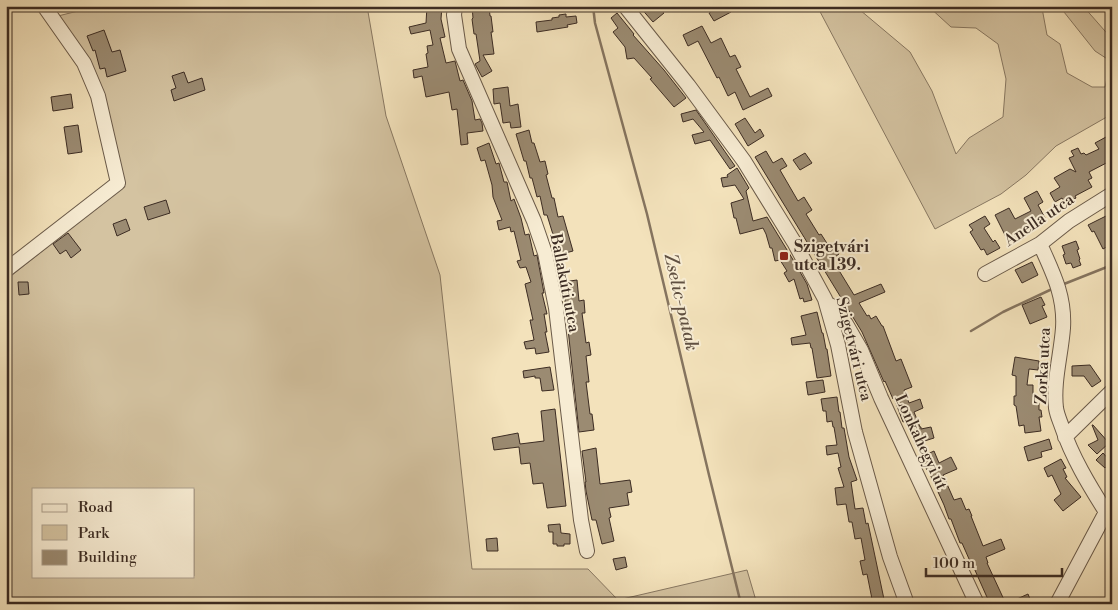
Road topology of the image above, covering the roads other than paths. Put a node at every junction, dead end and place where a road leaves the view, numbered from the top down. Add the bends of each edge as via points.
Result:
1 (44, 6) edge
2 (455, 6) edge
3 (625, 6) edge
4 (1112, 194) edge
5 (1040, 244) junction
6 (6, 270) edge
7 (986, 274) dead end
8 (825, 299) junction
9 (1112, 391) edge
10 (1065, 437) junction
11 (1109, 508) edge
12 (587, 551) dead end
13 (907, 604) edge
14 (977, 604) edge
15 (1058, 604) edge

1 - 6 street via 84,63 98,96 118,183
2 - 12 street, Ballakúti utca via 459,49 534,220 545,254 556,308 580,520
3 - 8 street, Szigetvári utca via 744,161
4 - 5 street, Anella utca
5 - 7 street, Anella utca
5 - 10 street, Zorka utca via 1062,301 1056,410
8 - 13 street, Szigetvári utca via 859,447 890,557
8 - 14 street, Lonkahegyi út via 846,324 861,350
9 - 10 street
10 - 11 street, Zorka utca via 1093,491
11 - 15 street

